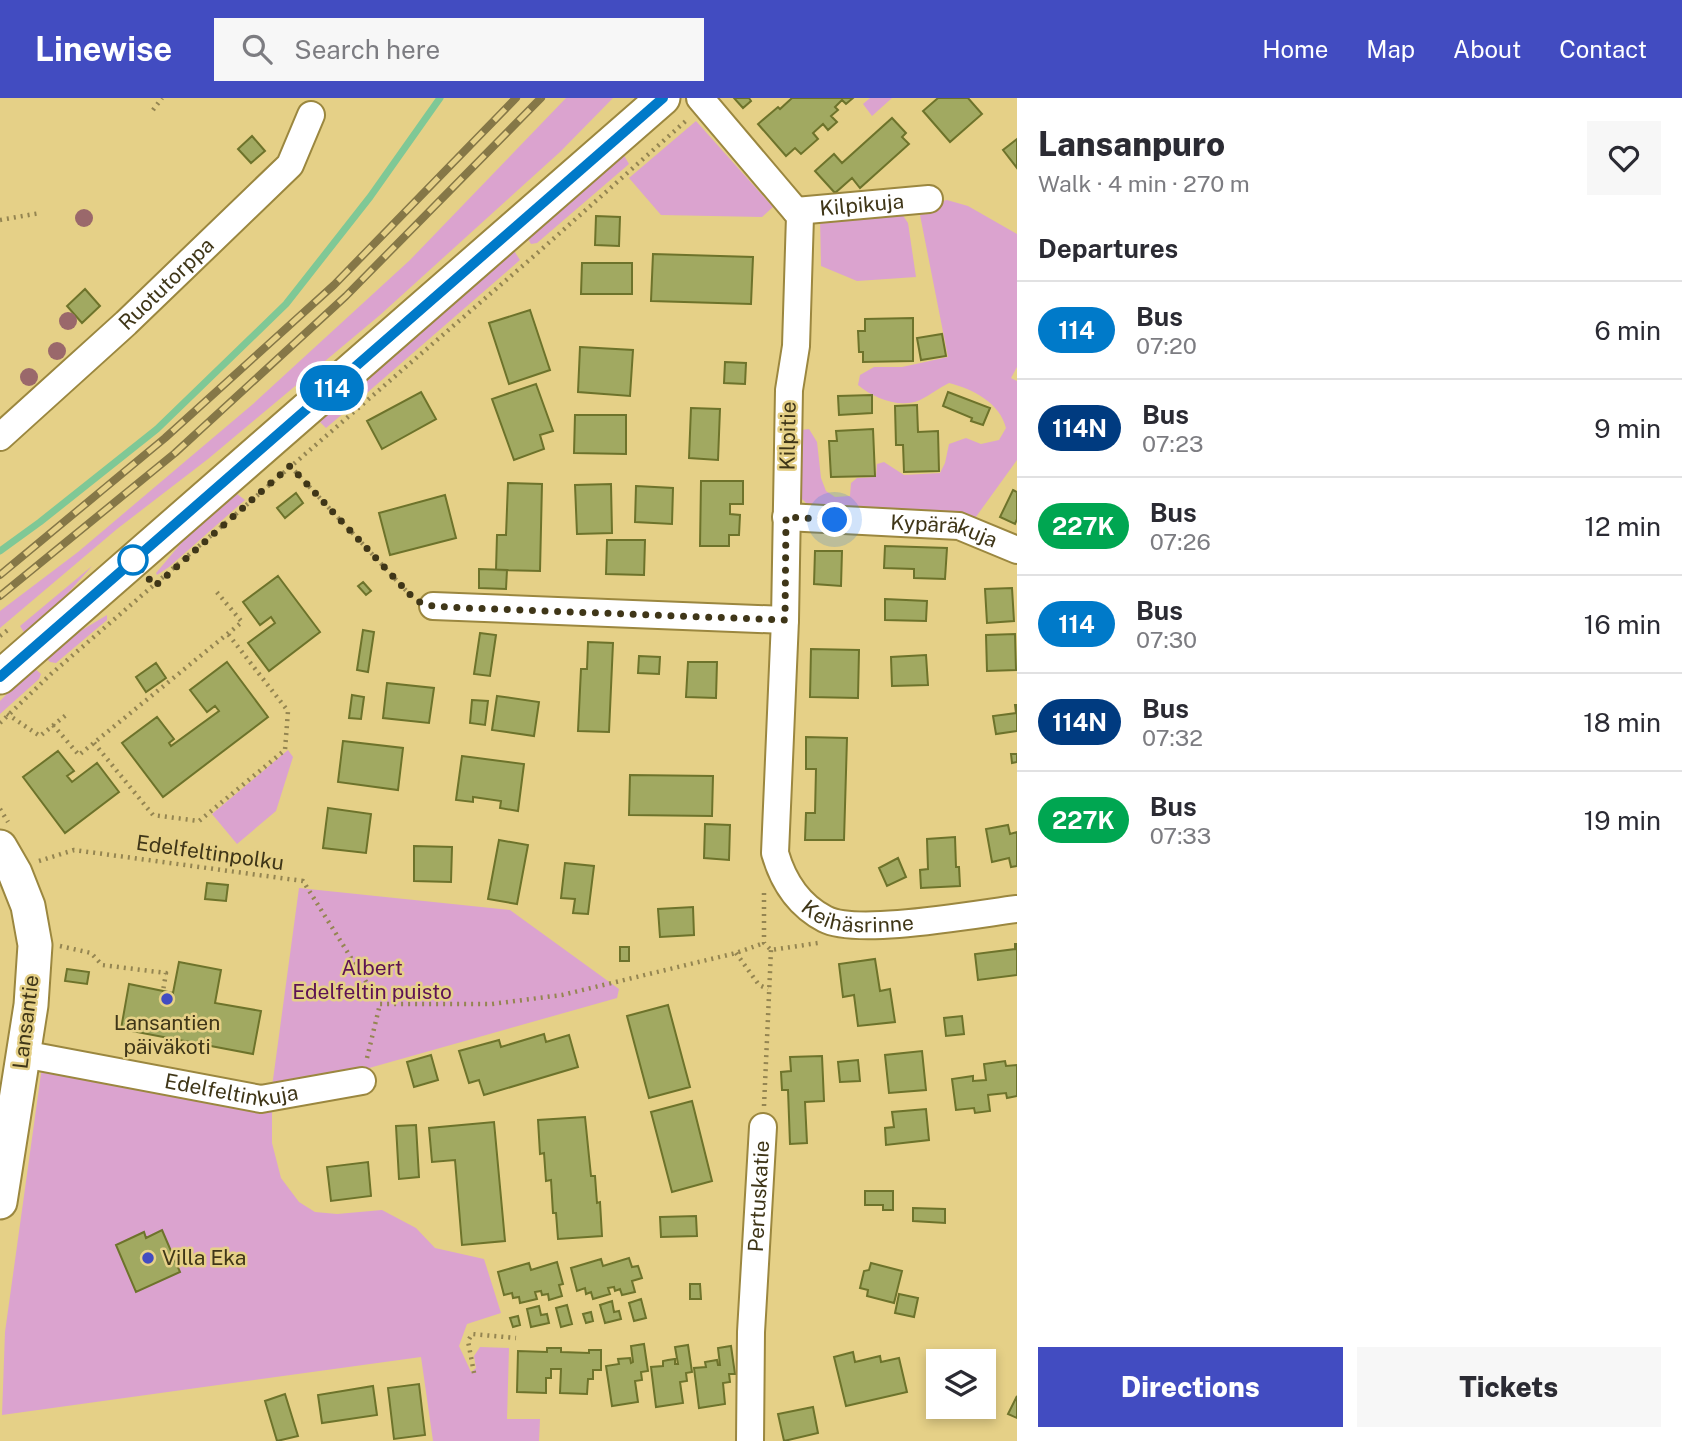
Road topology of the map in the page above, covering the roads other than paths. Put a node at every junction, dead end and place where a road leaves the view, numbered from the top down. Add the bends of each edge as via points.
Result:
1 (663, 98) edge
2 (702, 101) edge
3 (312, 115) dead end
4 (929, 199) dead end
5 (796, 211) junction
6 (0, 437) edge
7 (786, 517) junction
8 (1017, 550) edge
9 (433, 606) road end
10 (785, 620) junction
11 (0, 677) edge
12 (776, 812) joint
13 (0, 847) edge
14 (1017, 909) edge
15 (23, 1054) junction
16 (362, 1081) road end
17 (763, 1128) road end
18 (0, 1202) edge
19 (750, 1441) edge

1 - 11 street
2 - 5 street
3 - 6 street, Ruotutorppa via 290,165
4 - 5 street, Kilpikuja
5 - 7 street, Kilpitie via 800,225
7 - 8 street, Kypäräkuja via 959,526
7 - 10 street, Kilpitie
9 - 10 street
10 - 12 street, Kilpitie
12 - 14 street, Keihäsrinne via 775,853 781,876 798,899 825,920 849,926
13 - 15 street, Lansantie via 28,906 35,945
15 - 16 street, Edelfeltinkuja via 261,1099
15 - 18 street, Lansantie
17 - 19 street, Pertuskatie via 751,1332

